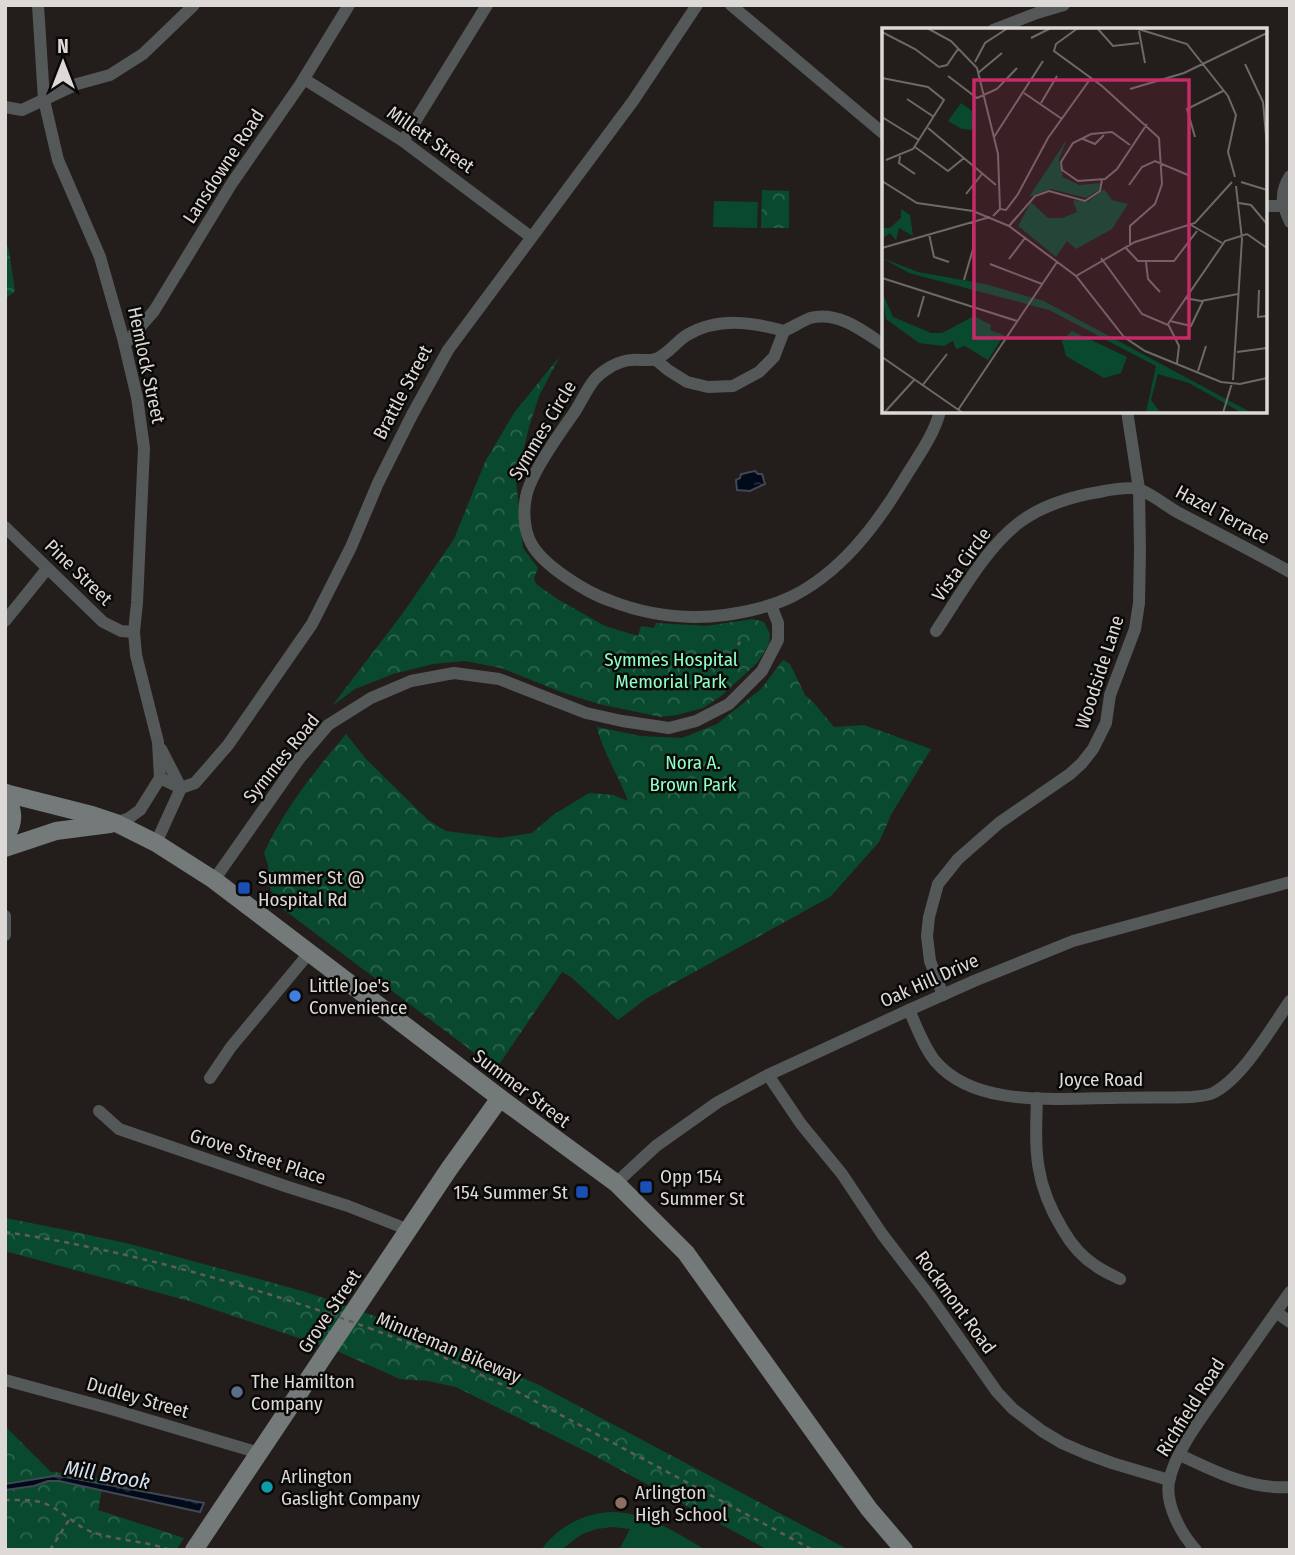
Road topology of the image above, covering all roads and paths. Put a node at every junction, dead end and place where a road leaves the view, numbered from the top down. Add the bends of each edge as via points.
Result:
1 (38, 5) edge
2 (194, 5) edge
3 (349, 5) edge
4 (487, 5) edge
5 (697, 5) edge
6 (731, 5) edge
7 (1064, 5) edge
8 (998, 28) edge
9 (304, 79) junction
10 (44, 100) junction
11 (5, 107) edge
12 (882, 132) edge
13 (403, 141) junction
14 (1290, 176) edge
15 (1267, 206) edge
16 (1283, 206) junction
17 (1290, 222) edge
18 (531, 237) junction
19 (784, 331) junction
20 (125, 344) junction
21 (882, 344) edge
22 (656, 360) junction
23 (939, 413) edge
24 (1127, 413) edge
25 (1139, 489) junction
26 (5, 527) edge
27 (47, 569) junction
28 (1290, 572) edge
29 (771, 605) junction
30 (5, 621) edge
31 (936, 631) dead end
32 (134, 632) junction
33 (158, 743) junction
34 (160, 778) junction
35 (181, 788) junction
36 (5, 793) edge
37 (116, 823) junction
38 (5, 838) edge
39 (156, 844) junction
40 (5, 848) edge
41 (214, 880) junction
42 (1290, 882) edge
43 (5, 916) edge
44 (5, 935) edge
45 (310, 952) junction
46 (943, 995) junction
47 (1290, 1001) edge
48 (909, 1010) junction
49 (768, 1075) junction
50 (210, 1078) dead end
51 (500, 1098) junction
52 (1037, 1098) junction
53 (99, 1111) dead end
54 (616, 1182) junction
55 (409, 1230) junction
56 (5, 1232) edge
57 (1120, 1279) dead end
58 (1290, 1292) edge
59 (1276, 1312) junction
60 (1290, 1322) edge
61 (5, 1380) edge
62 (259, 1453) junction
63 (1180, 1455) junction
64 (1170, 1480) junction
65 (1290, 1487) edge
66 (5, 1500) edge
67 (69, 1520) junction
68 (50, 1550) edge
69 (170, 1550) edge
70 (194, 1550) edge
71 (813, 1550) edge
72 (904, 1550) edge
73 (1196, 1550) edge

1 - 10 street, Hemlock Street
2 - 10 street via 143,54 110,75
3 - 9 street, Lansdowne Road
4 - 13 street
5 - 18 street, Brattle Street via 633,101
6 - 12 street
7 - 8 street
9 - 13 street, Millett Street
9 - 20 street, Lansdowne Road via 232,183 154,311
10 - 11 street via 22,110
10 - 20 street, Hemlock Street via 58,160 100,257
13 - 18 street, Millett Street
14 - 16 street via 1282,191
15 - 16 street
16 - 17 street
18 - 35 street, Brattle Street via 448,350 312,624 228,745 195,783
19 - 21 street via 811,318 832,317
19 - 22 street via 733,322 709,327 688,335
19 - 22 street via 774,357 759,372 733,386 687,382
20 - 32 street, Hemlock Street via 144,448
22 - 29 street, Symmes Circle via 631,360 596,378 526,495 530,541 539,556 570,579 597,596 630,608 704,617
23 - 29 street, Symmes Circle via 891,501 865,536 807,587
24 - 25 street, Woodside Lane
25 - 28 street, Hazel Terrace
25 - 31 street, Vista Circle via 1079,496 1022,521 999,541
25 - 46 street, Woodside Lane via 1138,615 1110,695 1104,728 1082,763 987,833 939,884 927,936 930,961
26 - 27 street, Pine Street
27 - 30 street
27 - 32 street, Pine Street via 103,622
29 - 41 street, Symmes Road via 778,640 762,671 729,704 696,721 669,728 586,713 499,679 454,673 411,681 371,698 328,725
32 - 33 street, Hemlock Street
33 - 34 street, Hemlock Street
33 - 35 street, Hemlock Street
34 - 35 street
34 - 37 street via 141,810
35 - 39 street
36 - 37 main road, Summer Street
36 - 38 main road, Summer Street via 13,815
37 - 39 main road, Summer Street
37 - 40 main road via 55,831
39 - 41 main road, Summer Street
41 - 45 main road, Summer Street
42 - 46 street, Oak Hill Drive via 1073,941
43 - 44 street
45 - 50 street
45 - 51 main road, Summer Street
46 - 48 street, Oak Hill Drive
47 - 52 street, Joyce Road via 1240,1071 1209,1094
48 - 49 street, Oak Hill Drive
48 - 52 street, Joyce Road via 929,1052 949,1074 989,1092
49 - 54 street, Oak Hill Drive via 718,1102
49 - 64 street, Rockmont Road via 1013,1409 1042,1431 1085,1453
51 - 54 main road, Summer Street
51 - 55 main road, Grove Street
52 - 57 street via 1037,1161 1048,1203 1082,1254
53 - 55 street, Grove Street Place via 119,1129
54 - 72 main road, Summer Street via 686,1253
55 - 62 main road, Grove Street
56 - 71 path, Minuteman Bikeway, bridge via 96,1247 215,1277 430,1350
58 - 59 street, Richfield Road
59 - 60 street
59 - 63 street, Richfield Road
61 - 62 street, Dudley Street
62 - 70 main road, Grove Street
63 - 64 street, Richfield Road
63 - 65 street via 1245,1481
64 - 73 street, Richfield Road via 1176,1521
66 - 67 path via 44,1503
67 - 68 path
67 - 69 path via 92,1532

